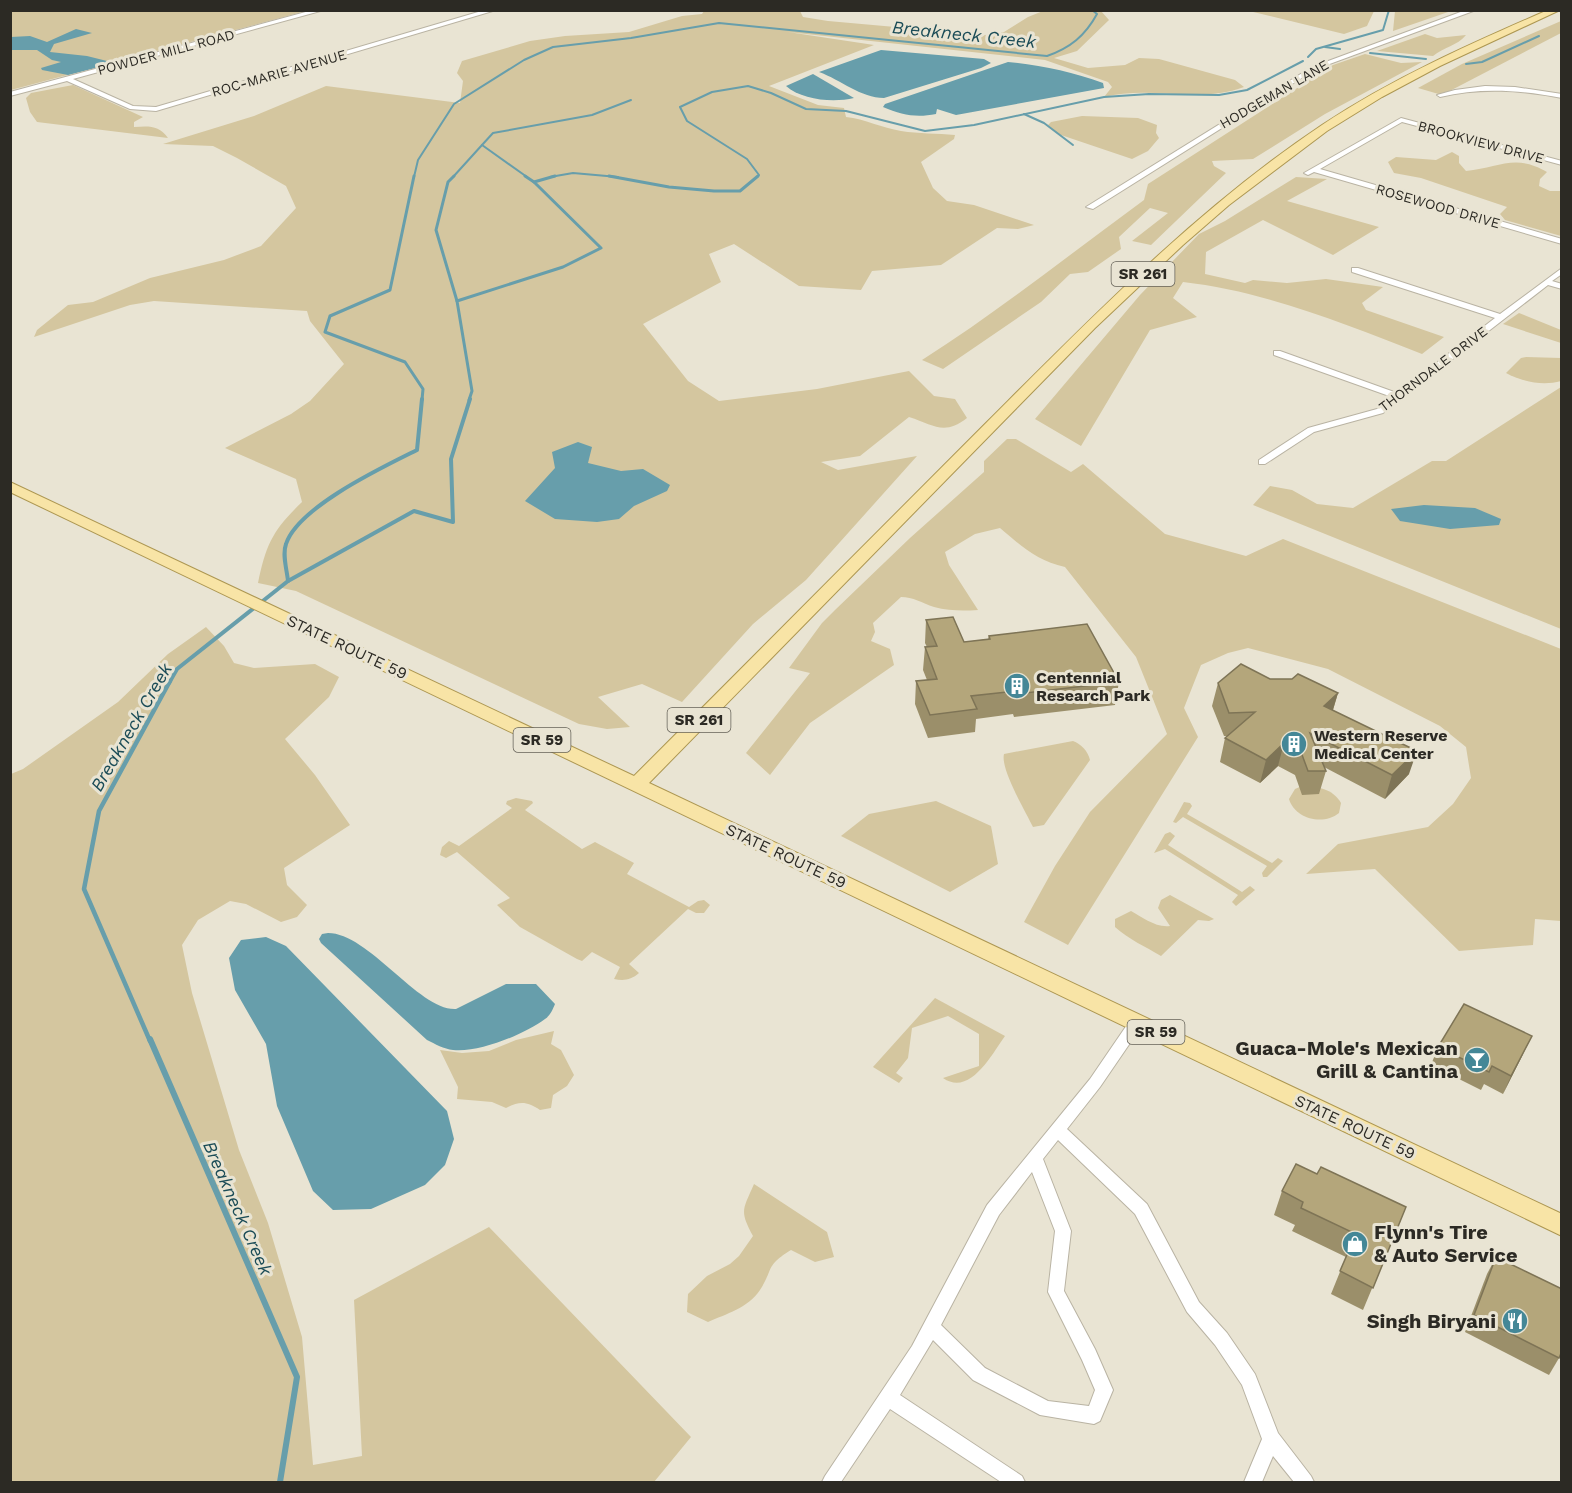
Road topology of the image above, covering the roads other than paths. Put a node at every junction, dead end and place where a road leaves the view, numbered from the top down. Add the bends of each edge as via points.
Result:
1 (321, 10) edge
2 (494, 10) edge
3 (1473, 10) edge
4 (1556, 10) edge
5 (68, 78) junction
6 (10, 94) edge
7 (1440, 96) dead end
8 (1562, 96) edge
9 (1562, 163) edge
10 (1311, 172) joint
11 (1090, 207) dead end
12 (1562, 242) edge
13 (1355, 270) dead end
14 (1562, 270) edge
15 (1546, 282) junction
16 (1562, 287) edge
17 (1501, 317) junction
18 (1277, 353) dead end
19 (1399, 397) junction
20 (1262, 462) dead end
21 (10, 486) edge
22 (636, 784) junction
23 (1136, 1023) junction
24 (1057, 1130) junction
25 (1035, 1159) junction
26 (1562, 1226) edge
27 (932, 1326) junction
28 (888, 1397) junction
29 (1271, 1439) junction
30 (831, 1482) edge
31 (1016, 1482) edge
32 (1253, 1482) edge
33 (1305, 1482) edge

1 - 5 street, POWDER MILL ROAD
2 - 5 street, ROC-MARIE AVENUE via 156,109 132,108
3 - 11 street, HODGEMAN LANE via 1314,68
4 - 22 main road, SR 261 via 1452,56 1364,103 1284,156 1215,210 1119,297
5 - 6 street, POWDER MILL ROAD
7 - 8 street via 1492,87
9 - 10 street, BROOKVIEW DRIVE via 1401,120
10 - 12 street, ROSEWOOD DRIVE
13 - 17 street
14 - 15 street, THORNDALE DRIVE
15 - 16 street
15 - 17 street, THORNDALE DRIVE
17 - 19 street, THORNDALE DRIVE
18 - 19 street
19 - 20 street, THORNDALE DRIVE via 1372,414 1311,430
21 - 22 main road, STATE ROUTE 59 / SR 59
22 - 23 main road, STATE ROUTE 59 / SR 59
23 - 24 street
23 - 26 main road, STATE ROUTE 59 / SR 59
24 - 25 street
24 - 29 street via 1141,1209 1193,1307 1250,1380
25 - 27 street via 993,1210
25 - 27 street via 1063,1231 1056,1292 1104,1390 1094,1415 1046,1409 979,1374
27 - 28 street
28 - 30 street
28 - 31 street
29 - 32 street
29 - 33 street

